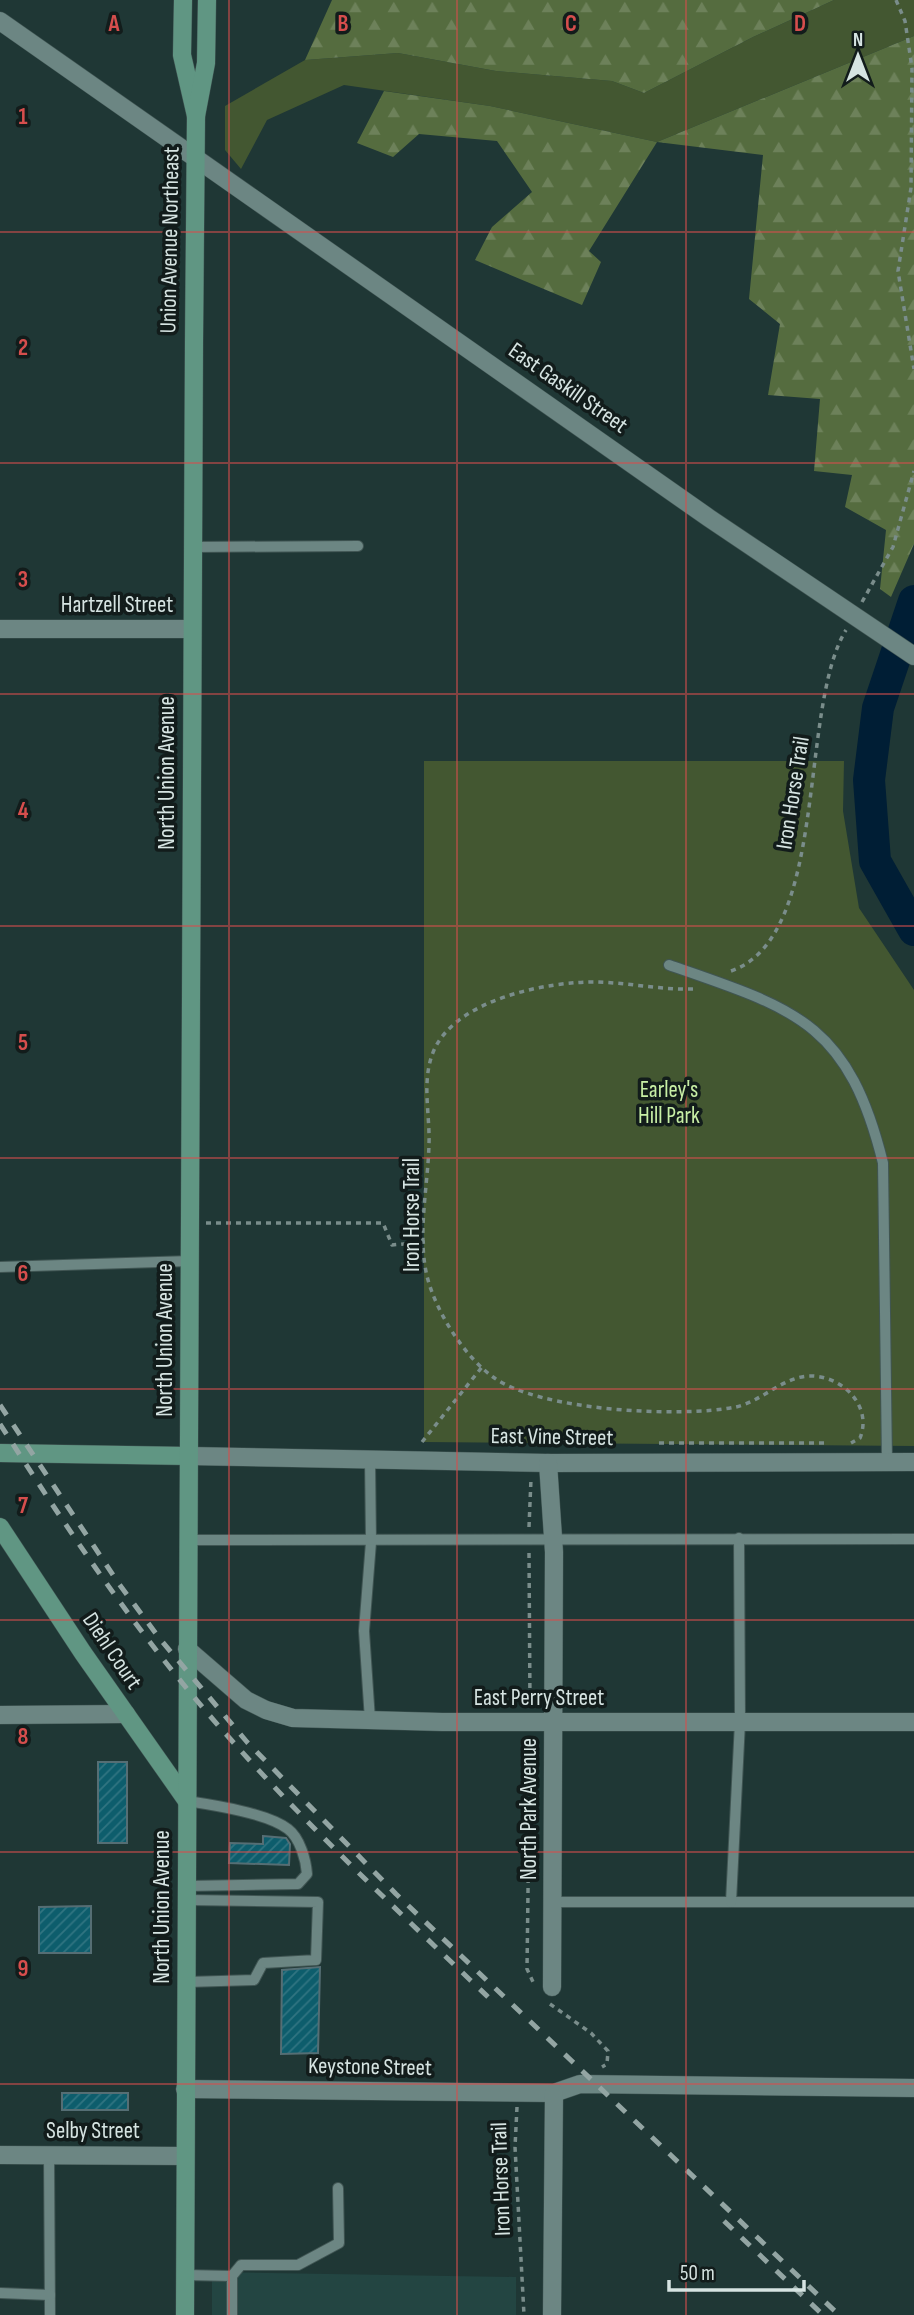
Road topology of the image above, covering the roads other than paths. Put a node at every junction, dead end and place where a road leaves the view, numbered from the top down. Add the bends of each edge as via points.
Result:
1 (183, 0) edge
2 (207, 0) edge
3 (0, 21) edge
4 (196, 116) junction
5 (196, 157) junction
6 (194, 364) joint
7 (358, 546) dead end
8 (193, 547) junction
9 (0, 629) edge
10 (192, 629) junction
11 (914, 656) edge
12 (669, 965) dead end
13 (190, 1261) junction
14 (0, 1267) edge
15 (0, 1453) edge
16 (189, 1456) junction
17 (370, 1460) junction
18 (887, 1461) junction
19 (914, 1462) edge
20 (548, 1463) junction
21 (0, 1527) edge
22 (554, 1537) junction
23 (372, 1538) junction
24 (739, 1538) junction
25 (914, 1539) edge
26 (188, 1540) junction
27 (187, 1648) junction
28 (126, 1714) junction
29 (0, 1715) edge
30 (370, 1720) junction
31 (740, 1722) junction
32 (914, 1722) edge
33 (554, 1723) junction
34 (187, 1801) junction
35 (187, 1893) junction
36 (553, 1902) junction
37 (731, 1902) junction
38 (914, 1902) edge
39 (187, 1982) junction
40 (552, 1987) dead end
41 (914, 2088) edge
42 (186, 2089) junction
43 (554, 2093) junction
44 (0, 2155) edge
45 (49, 2156) junction
46 (185, 2156) junction
47 (338, 2188) dead end
48 (185, 2275) junction
49 (232, 2276) junction
50 (0, 2294) edge
51 (50, 2295) junction
52 (50, 2315) edge
53 (185, 2315) edge
54 (232, 2315) edge
55 (552, 2315) edge

1 - 4 main road, Union Avenue Northeast via 182,55
2 - 4 main road, Union Avenue Northeast via 206,63
3 - 5 street, East Gaskill Street
4 - 5 main road, Union Avenue Northeast
5 - 6 main road, Union Avenue Northeast
5 - 11 street, East Gaskill Street via 709,518
6 - 8 main road, North Union Avenue
7 - 8 lane
8 - 10 main road, North Union Avenue
9 - 10 street, Hartzell Street
10 - 13 main road, North Union Avenue
12 - 18 lane via 760,996 819,1031 849,1069 872,1117 883,1163
13 - 14 lane
13 - 16 main road, North Union Avenue
15 - 16 main road
16 - 17 street, East Vine Street
16 - 26 main road, North Union Avenue
17 - 20 street, East Vine Street
17 - 23 lane
18 - 19 street, East Vine Street
18 - 20 street, East Vine Street
20 - 22 street, North Park Avenue
21 - 28 main road, Diehl Court
22 - 23 lane
22 - 24 lane
22 - 33 street, North Park Avenue
23 - 26 lane
23 - 30 lane via 364,1631
24 - 25 lane
24 - 31 lane
26 - 27 main road, North Union Avenue
27 - 30 street, East Perry Street via 230,1688 266,1710 293,1718
27 - 34 main road, North Union Avenue
28 - 29 street
28 - 34 main road, Diehl Court
30 - 33 street, East Perry Street
31 - 32 street, East Perry Street
31 - 33 street, East Perry Street
31 - 37 lane
33 - 36 street, North Park Avenue
34 - 35 main road, North Union Avenue
34 - 35 lane via 258,1817 288,1829 297,1840 307,1874 302,1882 282,1886
35 - 39 main road, North Union Avenue
35 - 39 lane via 318,1902 316,1960 262,1963 254,1980
36 - 37 lane
36 - 40 street, North Park Avenue
37 - 38 lane
39 - 42 main road, North Union Avenue
41 - 43 street, Keystone Street via 651,2083 580,2084
42 - 43 street, Keystone Street
42 - 46 main road, North Union Avenue
43 - 55 street
44 - 45 street, Selby Street
45 - 46 street, Selby Street
45 - 51 lane
46 - 48 main road, North Union Avenue
47 - 49 lane via 339,2243 298,2265 241,2265
48 - 49 lane
48 - 53 main road, North Union Avenue
49 - 54 lane
50 - 51 lane
51 - 52 lane

